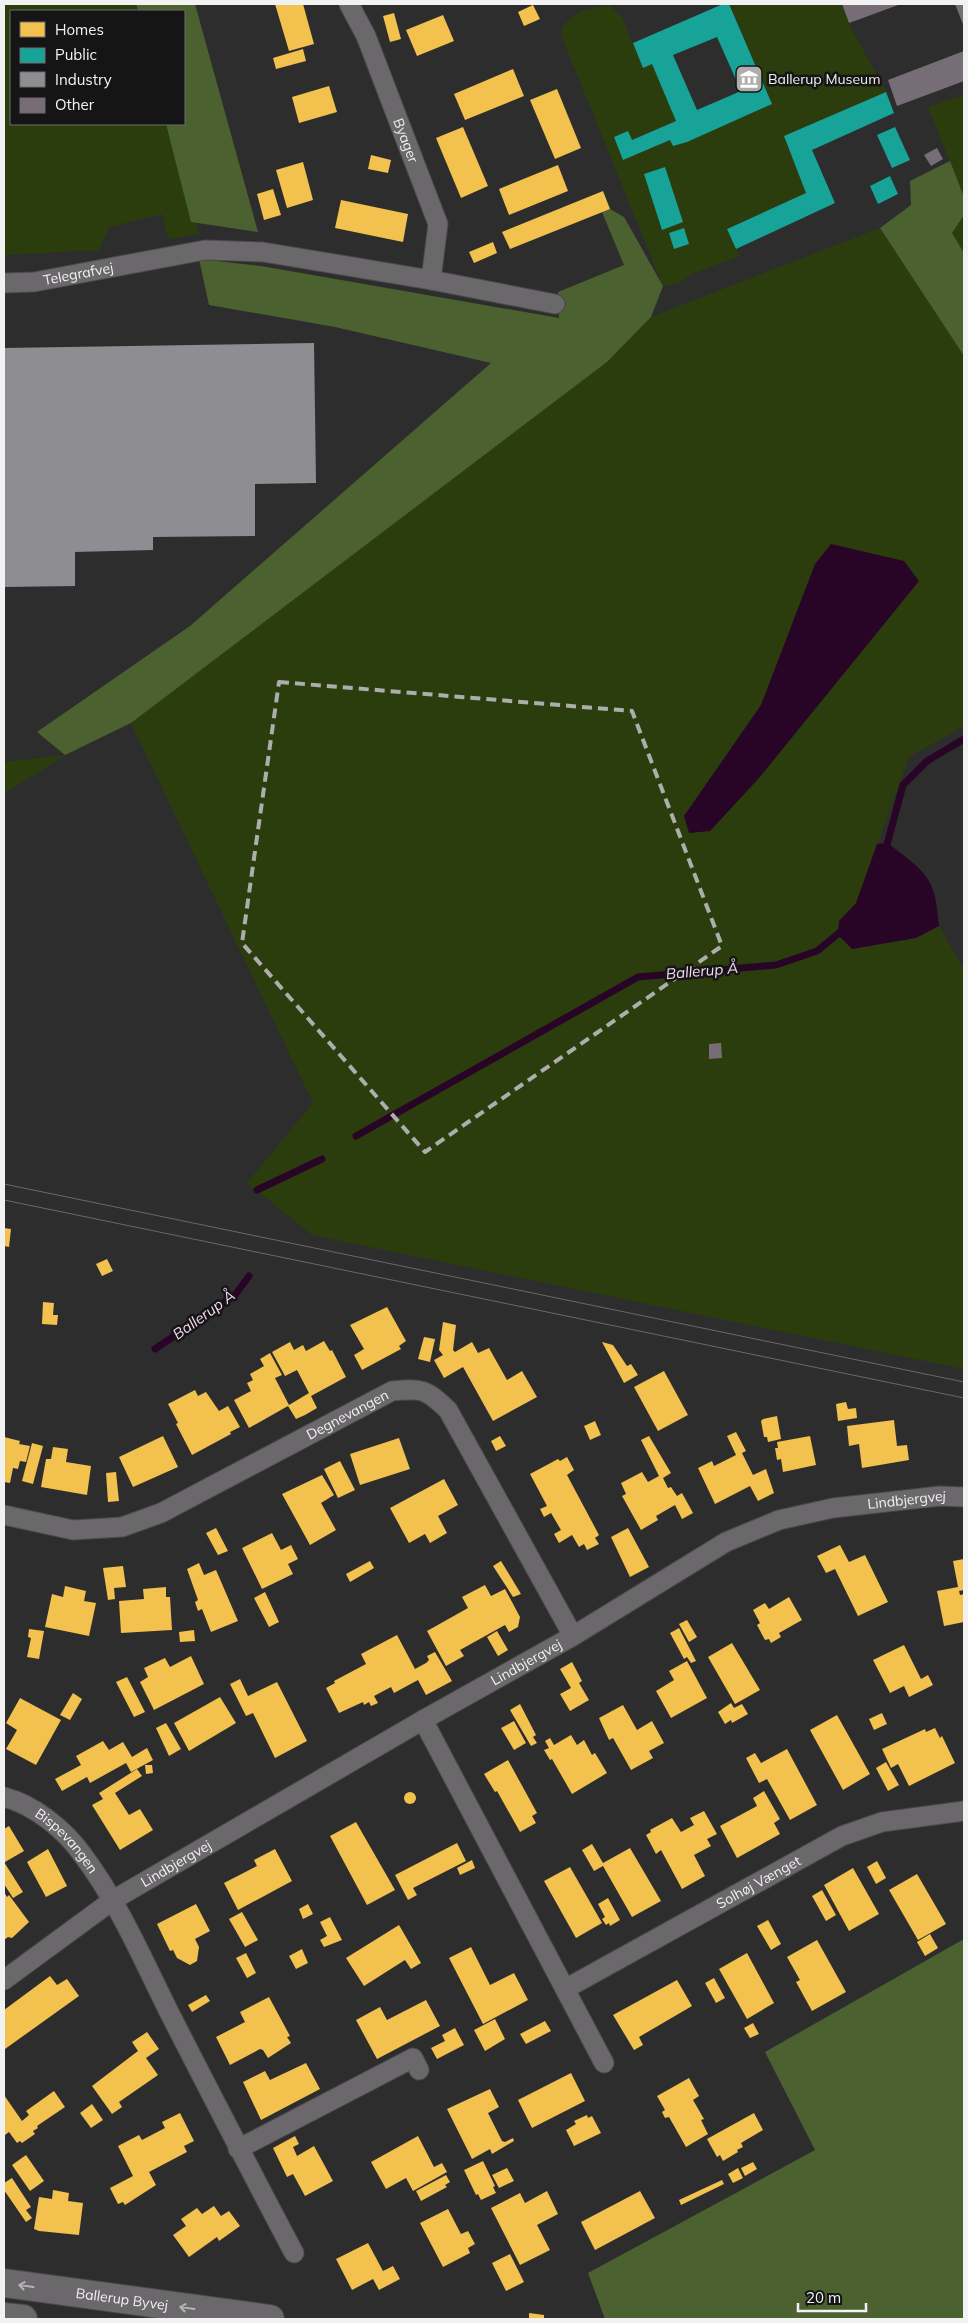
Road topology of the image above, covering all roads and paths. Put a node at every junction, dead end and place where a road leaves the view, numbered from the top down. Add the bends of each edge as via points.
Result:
1 (349, 4) edge
2 (431, 280) junction
3 (4, 283) edge
4 (555, 304) dead end
5 (964, 1497) edge
6 (4, 1515) edge
7 (573, 1636) junction
8 (423, 1720) junction
9 (4, 1797) edge
10 (964, 1811) edge
11 (113, 1900) junction
12 (4, 1980) edge
13 (565, 1989) junction
14 (604, 2064) dead end
15 (419, 2070) dead end
16 (238, 2149) junction
17 (294, 2253) dead end
18 (4, 2282) edge
19 (4, 2317) edge
20 (22, 2319) edge
21 (270, 2319) edge

1 - 2 street, Byager via 366,36 438,224
2 - 3 street, Telegrafvej via 263,252 205,250 34,282
2 - 4 street
5 - 7 street, Lindbjergvej via 940,1496 833,1508 779,1520 726,1542
6 - 7 street, Degnevangen via 73,1530 122,1527 161,1513 392,1391 416,1388 448,1410
7 - 8 street, Lindbjergvej
8 - 11 street, Lindbjergvej
8 - 13 street
9 - 11 street, Bispevangen via 18,1801 48,1820 81,1853
10 - 13 street, Solhøj Vænget via 882,1822 842,1836
11 - 12 street, Lindbjergvej
11 - 16 street
13 - 14 street
15 - 16 street via 413,2058
16 - 17 street
21 -> 18 main road, Ballerup Byvej
19 - 20 main road

